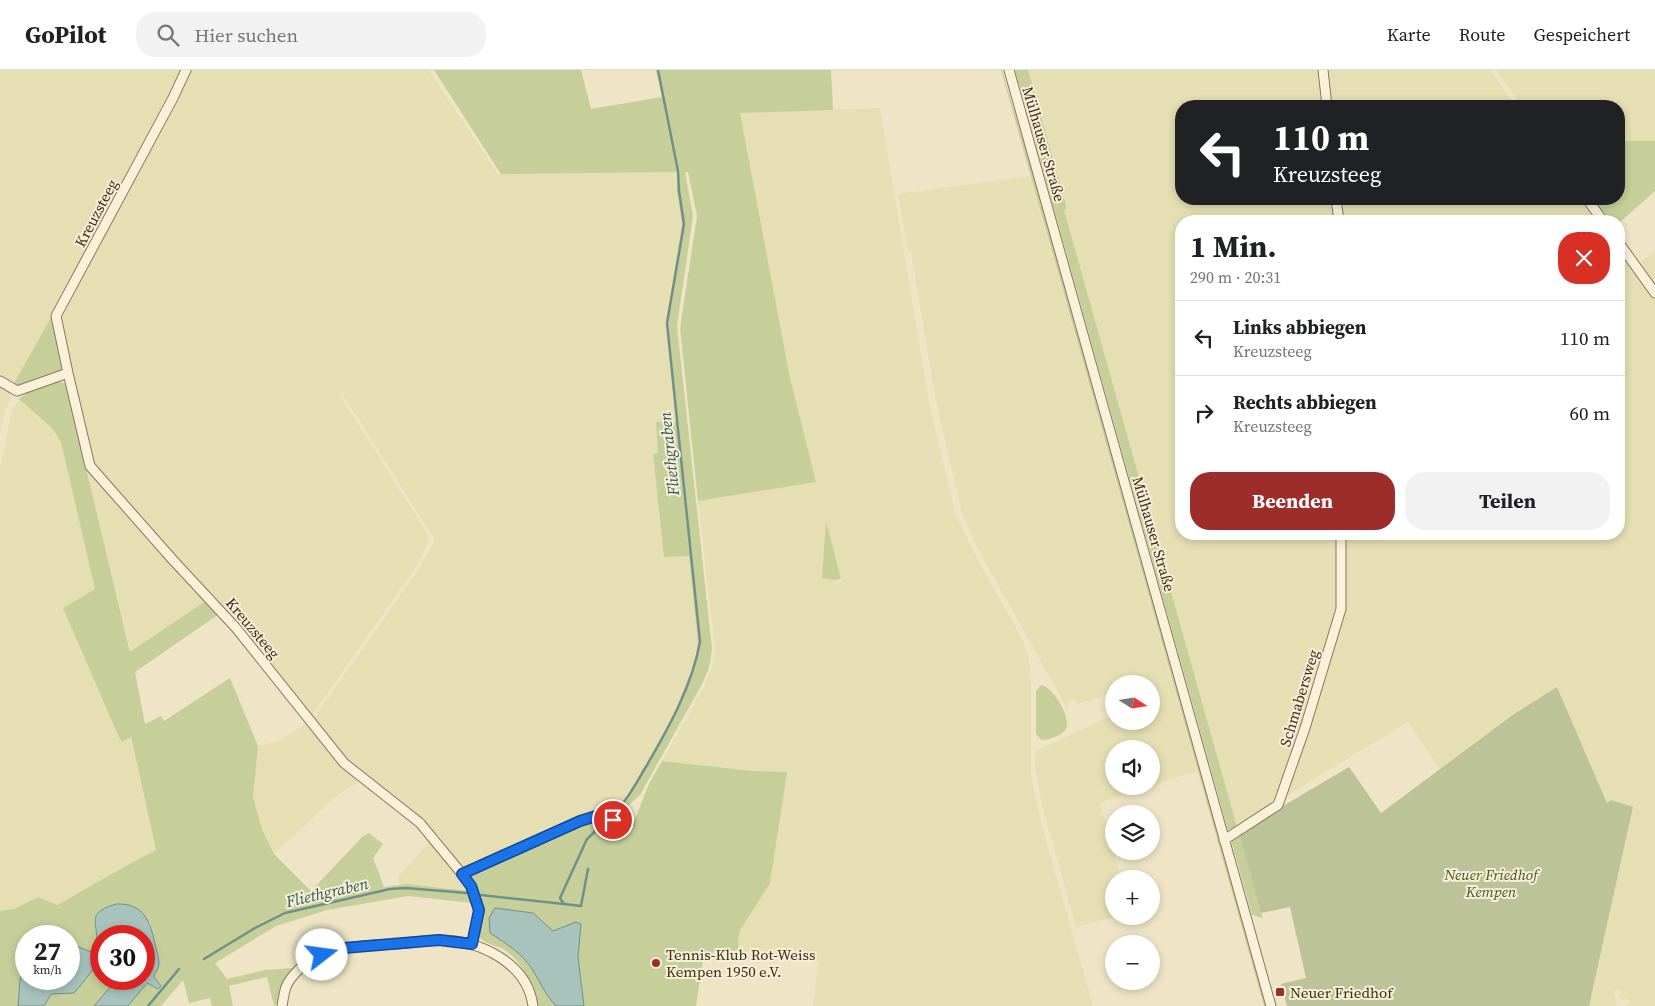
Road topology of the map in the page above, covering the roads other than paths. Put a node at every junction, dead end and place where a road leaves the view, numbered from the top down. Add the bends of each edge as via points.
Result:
1 (186, 70) edge
2 (1008, 70) edge
3 (1323, 70) edge
4 (1326, 100) edge
5 (1625, 251) edge
6 (1655, 293) edge
7 (68, 373) junction
8 (0, 381) edge
9 (1341, 540) edge
10 (629, 823) dead end
11 (1224, 840) junction
12 (462, 874) junction
13 (472, 944) junction
14 (282, 1006) edge
15 (533, 1006) edge
16 (1271, 1006) edge

1 - 7 street, Kreuzsteeg via 56,316
2 - 11 street, Mülhauser Straße
3 - 4 street
5 - 6 street
7 - 8 street via 17,391
7 - 12 street, Kreuzsteeg via 90,466 236,628 344,763 420,823
9 - 11 street, Schmabersweg via 1341,609 1278,804
10 - 12 street via 596,816
11 - 16 street, Mülhauser Straße
12 - 13 street, Kreuzsteeg via 471,886 479,910
13 - 14 street via 439,940 352,947 322,955 308,962 286,986
13 - 15 street via 508,962 527,986

